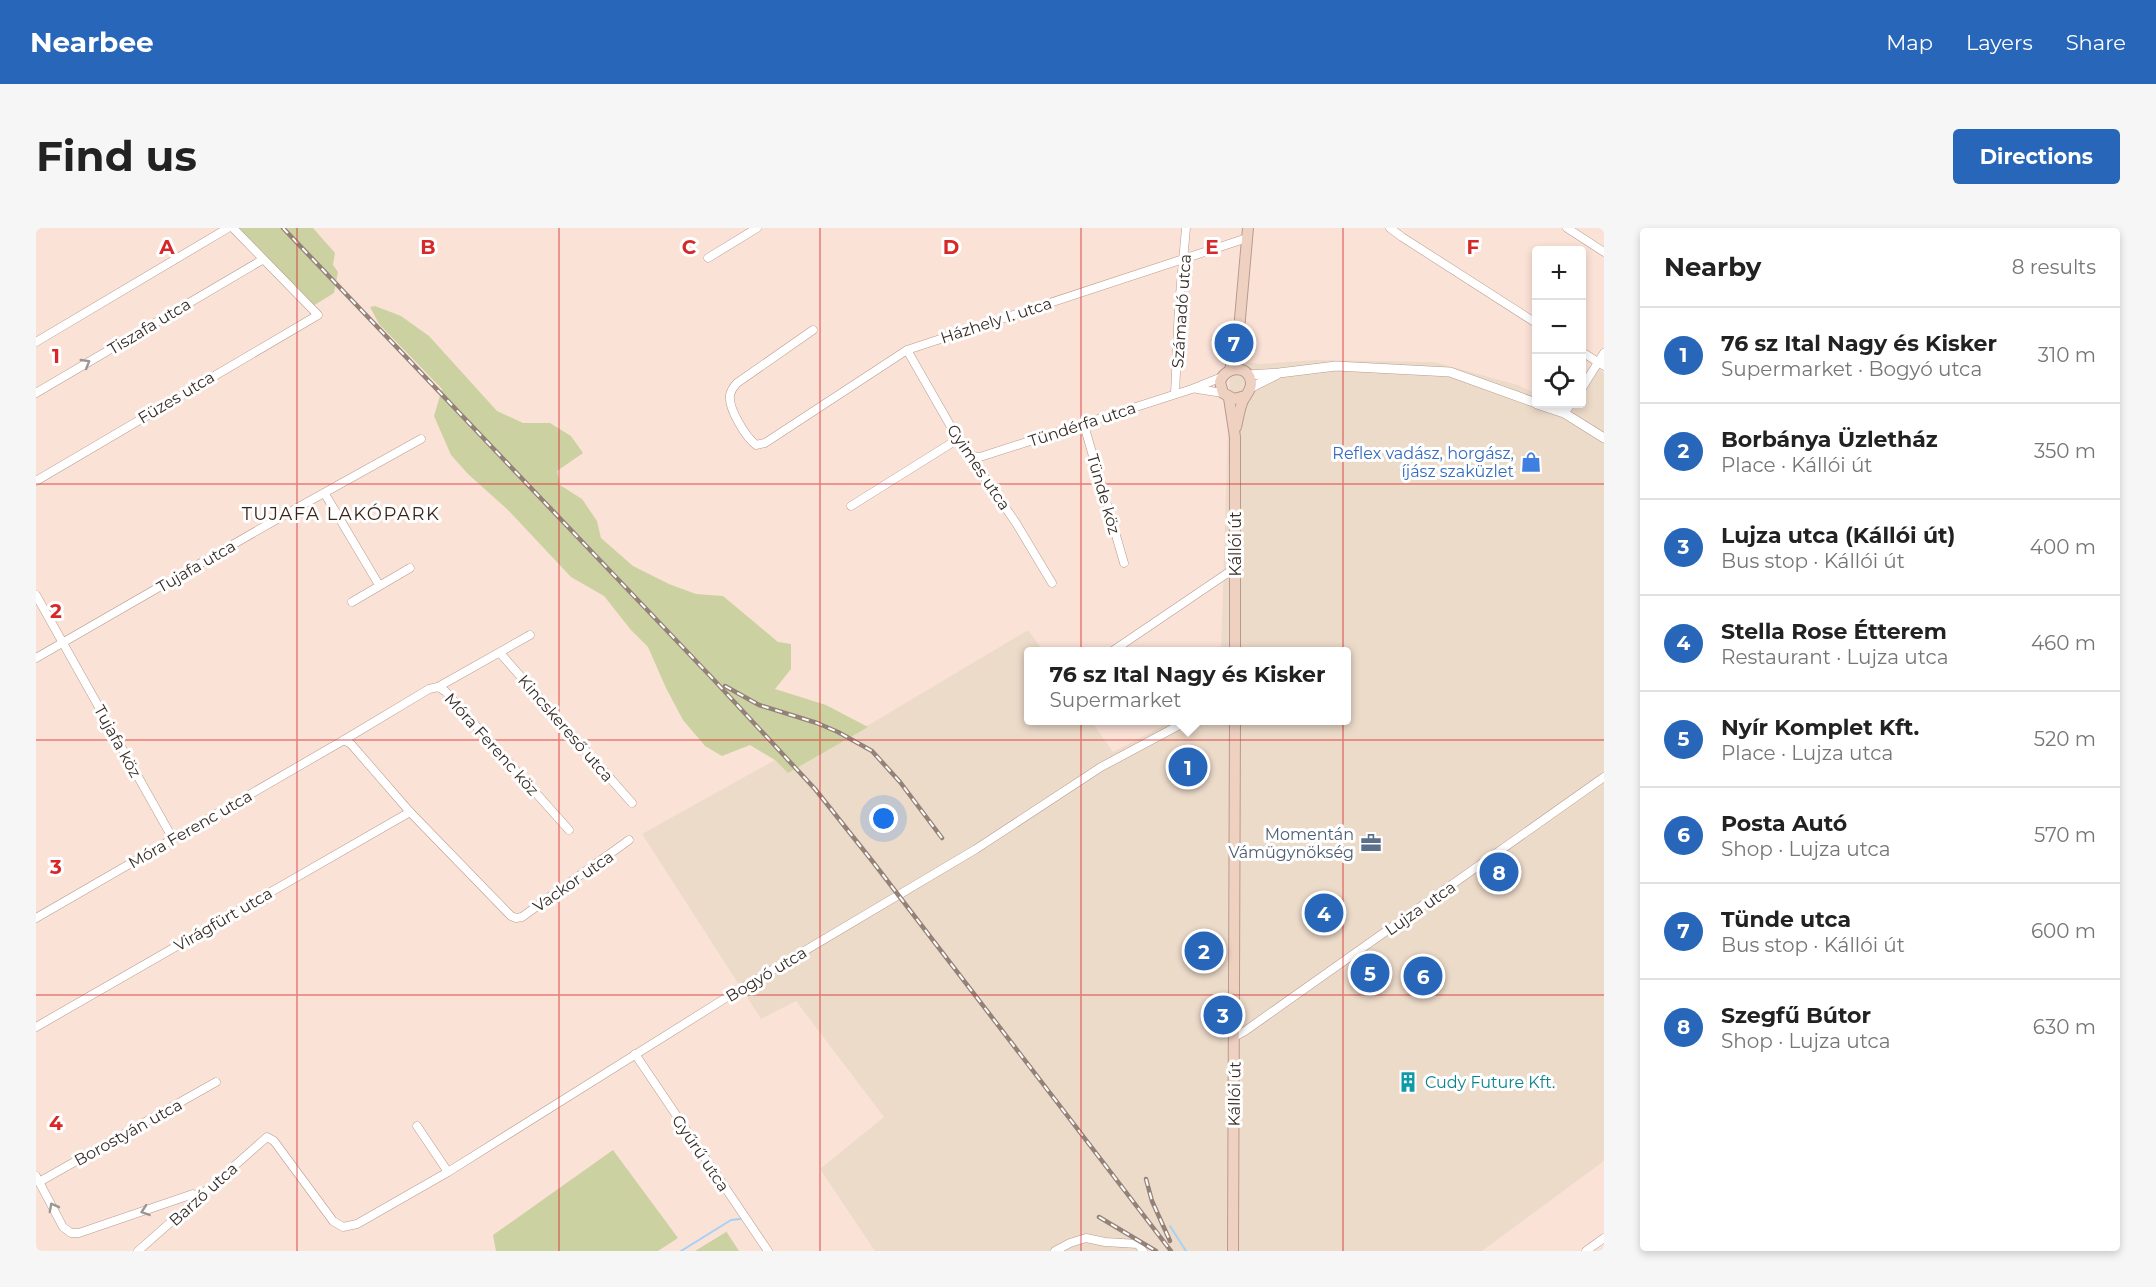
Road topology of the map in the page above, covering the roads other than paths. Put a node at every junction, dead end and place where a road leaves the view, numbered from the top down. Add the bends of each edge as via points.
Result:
1 (231, 228) edge
2 (757, 228) edge
3 (1186, 228) edge
4 (1390, 228) edge
5 (1566, 228) edge
6 (1248, 233) edge
7 (1604, 252) edge
8 (708, 258) dead end
9 (1185, 258) junction
10 (262, 260) junction
11 (1532, 320) edge
12 (813, 330) dead end
13 (1239, 330) junction
14 (36, 342) edge
15 (907, 350) junction
16 (1604, 353) edge
17 (1584, 354) edge
18 (1601, 364) edge
19 (1226, 373) junction
20 (1246, 373) junction
21 (1279, 374) junction
22 (1586, 382) edge
23 (1192, 389) junction
24 (1248, 392) junction
25 (36, 393) edge
26 (1175, 394) junction
27 (1226, 395) junction
28 (1532, 401) edge
29 (1550, 408) edge
30 (1568, 408) edge
31 (1564, 413) junction
32 (1084, 424) junction
33 (1235, 436) junction
34 (1604, 438) edge
35 (420, 439) dead end
36 (958, 439) junction
37 (971, 456) junction
38 (36, 481) edge
39 (325, 494) junction
40 (851, 506) dead end
41 (1124, 563) dead end
42 (410, 568) dead end
43 (1235, 568) junction
44 (1052, 583) dead end
45 (379, 585) junction
46 (36, 595) edge
47 (352, 602) dead end
48 (530, 635) dead end
49 (63, 643) junction
50 (1117, 647) edge
51 (1235, 647) edge
52 (500, 653) junction
53 (36, 658) edge
54 (438, 687) junction
55 (1180, 725) edge
56 (1235, 725) edge
57 (345, 740) junction
58 (1604, 777) edge
59 (632, 803) dead end
60 (410, 812) junction
61 (569, 830) dead end
62 (173, 839) junction
63 (629, 840) dead end
64 (36, 918) edge
65 (36, 1027) edge
66 (1234, 1037) junction
67 (635, 1054) junction
68 (216, 1082) dead end
69 (417, 1126) dead end
70 (448, 1172) junction
71 (38, 1179) edge
72 (200, 1198) junction
73 (343, 1227) joint
74 (1604, 1238) edge
75 (1140, 1248) edge
76 (138, 1251) edge
77 (768, 1251) edge
78 (1055, 1251) edge
79 (1233, 1251) edge
80 (1586, 1251) edge

1 - 10 street, Füzes utca
1 - 14 street
2 - 8 street
3 - 9 street, Számadó utca
4 - 11 street
5 - 7 street
6 - 9 street, Házhely I. utca
6 - 13 main road, Kállói út
9 - 15 street, Házhely I. utca
9 - 26 street, Számadó utca
25 -> 10 street, Tiszafa utca
10 - 38 street, Füzes utca via 321,313
12 - 15 street, Házhely I. utca via 737,383 730,393 730,405 756,445 765,443
13 - 19 main road, Kállói út
13 - 20 main road, Kállói út
15 - 36 street, Gyimes utca
16 - 18 street
17 - 18 street
18 - 22 street
19 - 20 main road
19 - 23 street, Tündérfa utca
19 - 27 main road, Kállói út via 1221,388
20 - 21 street
20 - 24 main road, Kállói út
21 - 24 street
21 - 28 street via 1336,366 1450,372
23 - 26 street, Tündérfa utca
23 - 27 street, Tündérfa utca
24 - 27 main road via 1240,399
24 - 33 main road, Kállói út
26 - 32 street, Tündérfa utca
27 - 33 main road, Kállói út
29 - 31 street
30 - 31 street
31 - 34 street
32 - 37 street, Tündérfa utca via 980,457
32 - 41 street, Tünde köz
33 - 43 main road, Kállói út
35 - 39 street, Tujafa utca
36 - 37 street, Gyimes utca
36 - 40 street
37 - 44 street, Gyimes utca
39 - 45 street
39 - 49 street, Tujafa utca
42 - 45 street
43 - 50 street
43 - 51 main road, Kállói út
45 - 47 street
46 - 49 street, Tujafa köz
48 - 52 street
49 - 53 street, Tujafa utca
49 - 62 street, Tujafa köz
52 - 54 street
52 - 59 street, Kincskereső utca
54 - 57 street, Móra Ferenc köz
54 - 61 street, Móra Ferenc köz
55 - 67 street, Bogyó utca via 1101,767 976,849
56 - 66 main road, Kállói út
57 - 60 street
57 - 62 street, Móra Ferenc utca
58 - 66 street, Lujza utca
60 - 63 street, Vackor utca via 516,918
60 - 65 street, Virágfürt utca
62 - 64 street, Móra Ferenc utca
66 - 79 main road, Kállói út
67 - 70 street, Bogyó utca
67 - 77 street, Gyűrű utca
68 - 71 street, Borostyán utca
69 - 70 street
70 - 73 street, Bogyó utca via 357,1224
72 -> 71 street via 193,1194 71,1233
72 - 73 street, Barzó utca via 267,1137 333,1221
72 - 76 street, Barzó utca
74 - 80 street
75 - 78 street via 1086,1238

